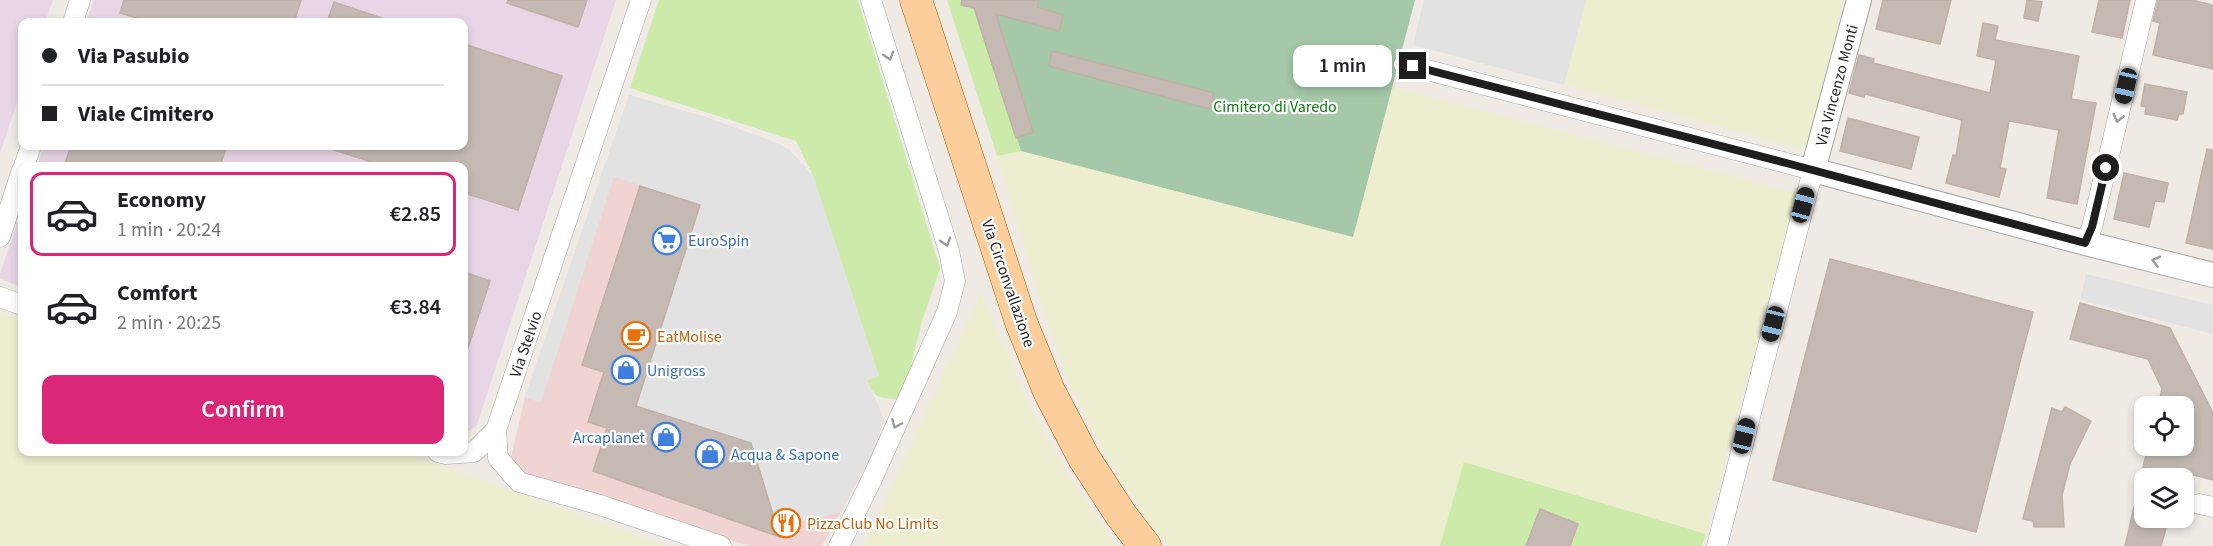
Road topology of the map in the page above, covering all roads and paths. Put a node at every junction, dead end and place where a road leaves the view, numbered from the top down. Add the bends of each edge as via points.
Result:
1 (80, 0) edge
2 (641, 0) edge
3 (871, 0) edge
4 (916, 0) edge
5 (1859, 0) edge
6 (2146, 0) edge
7 (74, 18) edge
8 (1404, 64) dead end
9 (1813, 170) junction
10 (18, 183) edge
11 (0, 237) edge
12 (2085, 243) junction
13 (2213, 275) edge
14 (0, 297) edge
15 (18, 304) edge
16 (496, 430) junction
17 (468, 452) edge
18 (721, 546) edge
19 (839, 546) edge
20 (1144, 546) edge
21 (1717, 546) edge

1 - 7 street
2 - 16 street, Via Stelvio
3 -> 19 street via 955,281 947,312
4 - 20 main road, Via Circonvallazione via 1021,322 1049,391 1084,458
5 - 9 street, Via Vincenzo Monti
6 -> 12 street
8 - 9 street
9 - 12 street
9 - 21 street
10 - 11 street
13 -> 12 street
14 - 15 street
16 - 17 street via 474,452
16 - 18 street, Via Stelvio via 498,458 519,482

